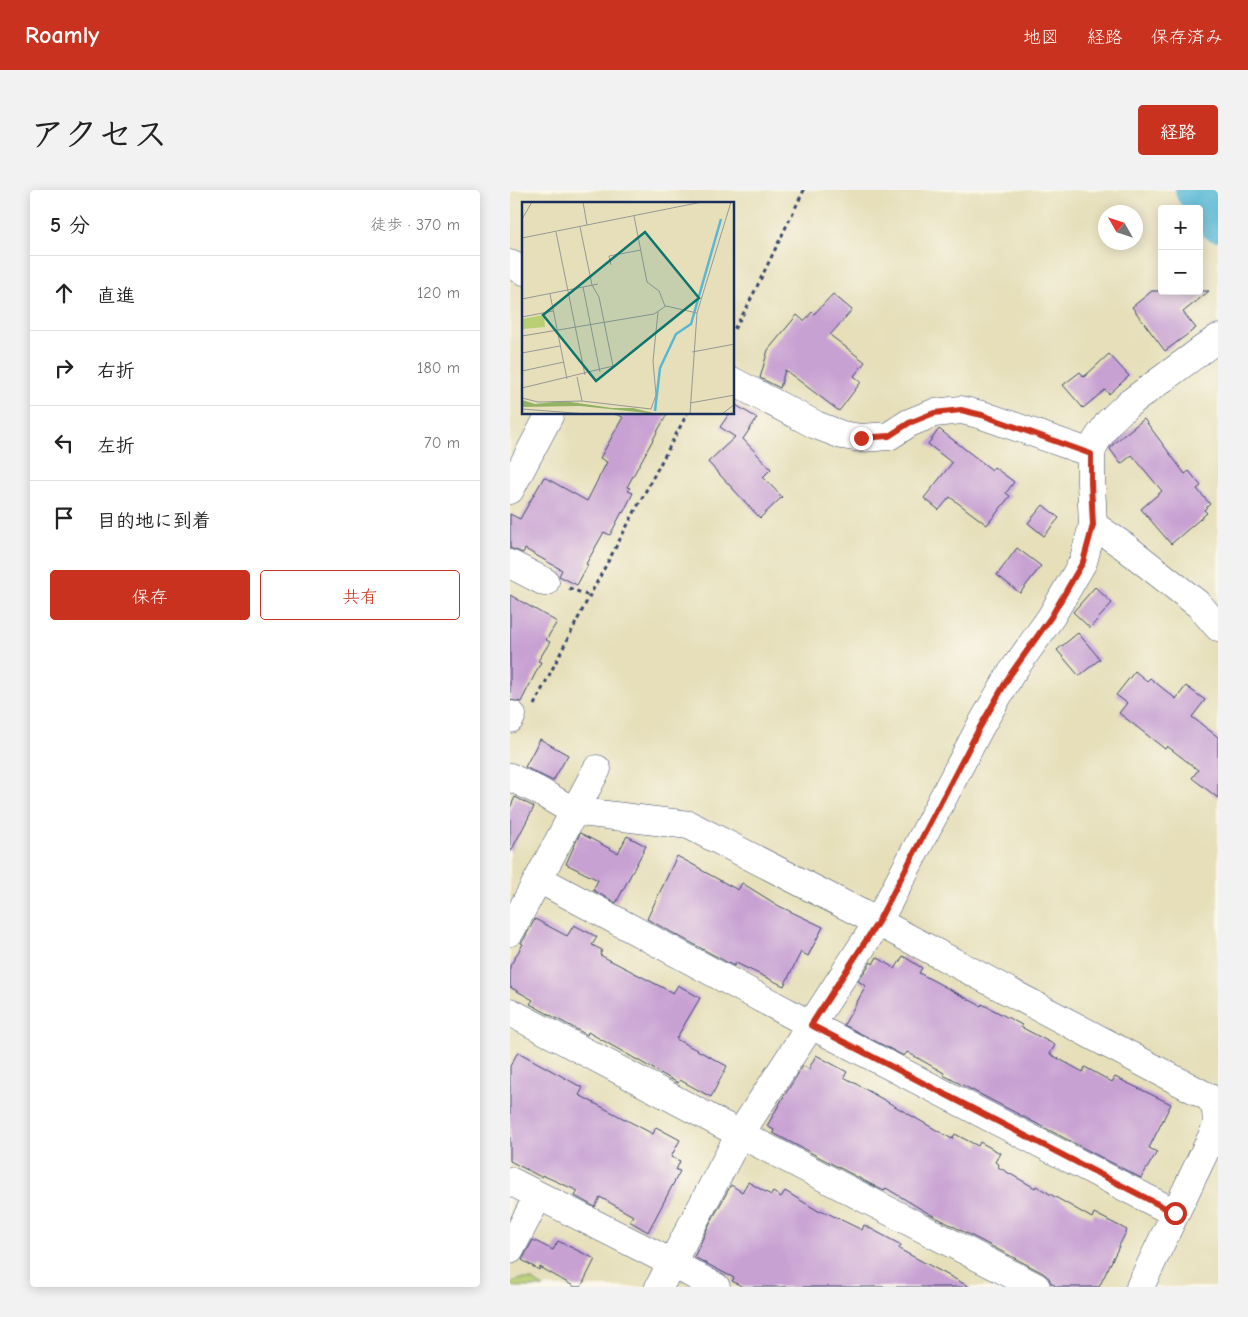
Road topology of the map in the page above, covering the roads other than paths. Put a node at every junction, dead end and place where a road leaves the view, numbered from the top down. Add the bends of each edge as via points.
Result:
1 (510, 264) edge
2 (522, 270) edge
3 (1218, 338) edge
4 (735, 383) edge
5 (549, 415) edge
6 (1091, 454) junction
7 (510, 490) edge
8 (1093, 525) junction
9 (510, 564) edge
10 (545, 582) dead end
11 (1218, 626) edge
12 (597, 769) dead end
13 (510, 777) edge
14 (573, 811) junction
15 (539, 879) junction
16 (878, 922) junction
17 (510, 932) edge
18 (510, 1012) edge
19 (811, 1025) junction
20 (740, 1134) junction
21 (510, 1181) edge
22 (538, 1196) junction
23 (1175, 1213) junction
24 (510, 1250) edge
25 (672, 1263) junction
26 (660, 1287) edge
27 (716, 1287) edge
28 (1036, 1287) edge
29 (1140, 1287) edge

1 - 2 street
3 - 6 street via 1127,405 1109,422
4 - 6 street via 842,436 889,436 934,413 961,410
5 - 7 street
6 - 8 street
8 - 11 street via 1199,605
8 - 16 street via 1083,562 980,727
9 - 10 street
12 - 14 street
13 - 14 street
14 - 15 street
14 - 16 street via 689,825
15 - 17 street
15 - 19 street
16 - 19 street
16 - 23 street via 1210,1098 1216,1109 1217,1126
18 - 20 street
19 - 20 street
19 - 23 street
20 - 25 street
20 - 28 street
21 - 22 street
22 - 24 street
22 - 25 street
23 - 29 street
25 - 26 street
25 - 27 street

